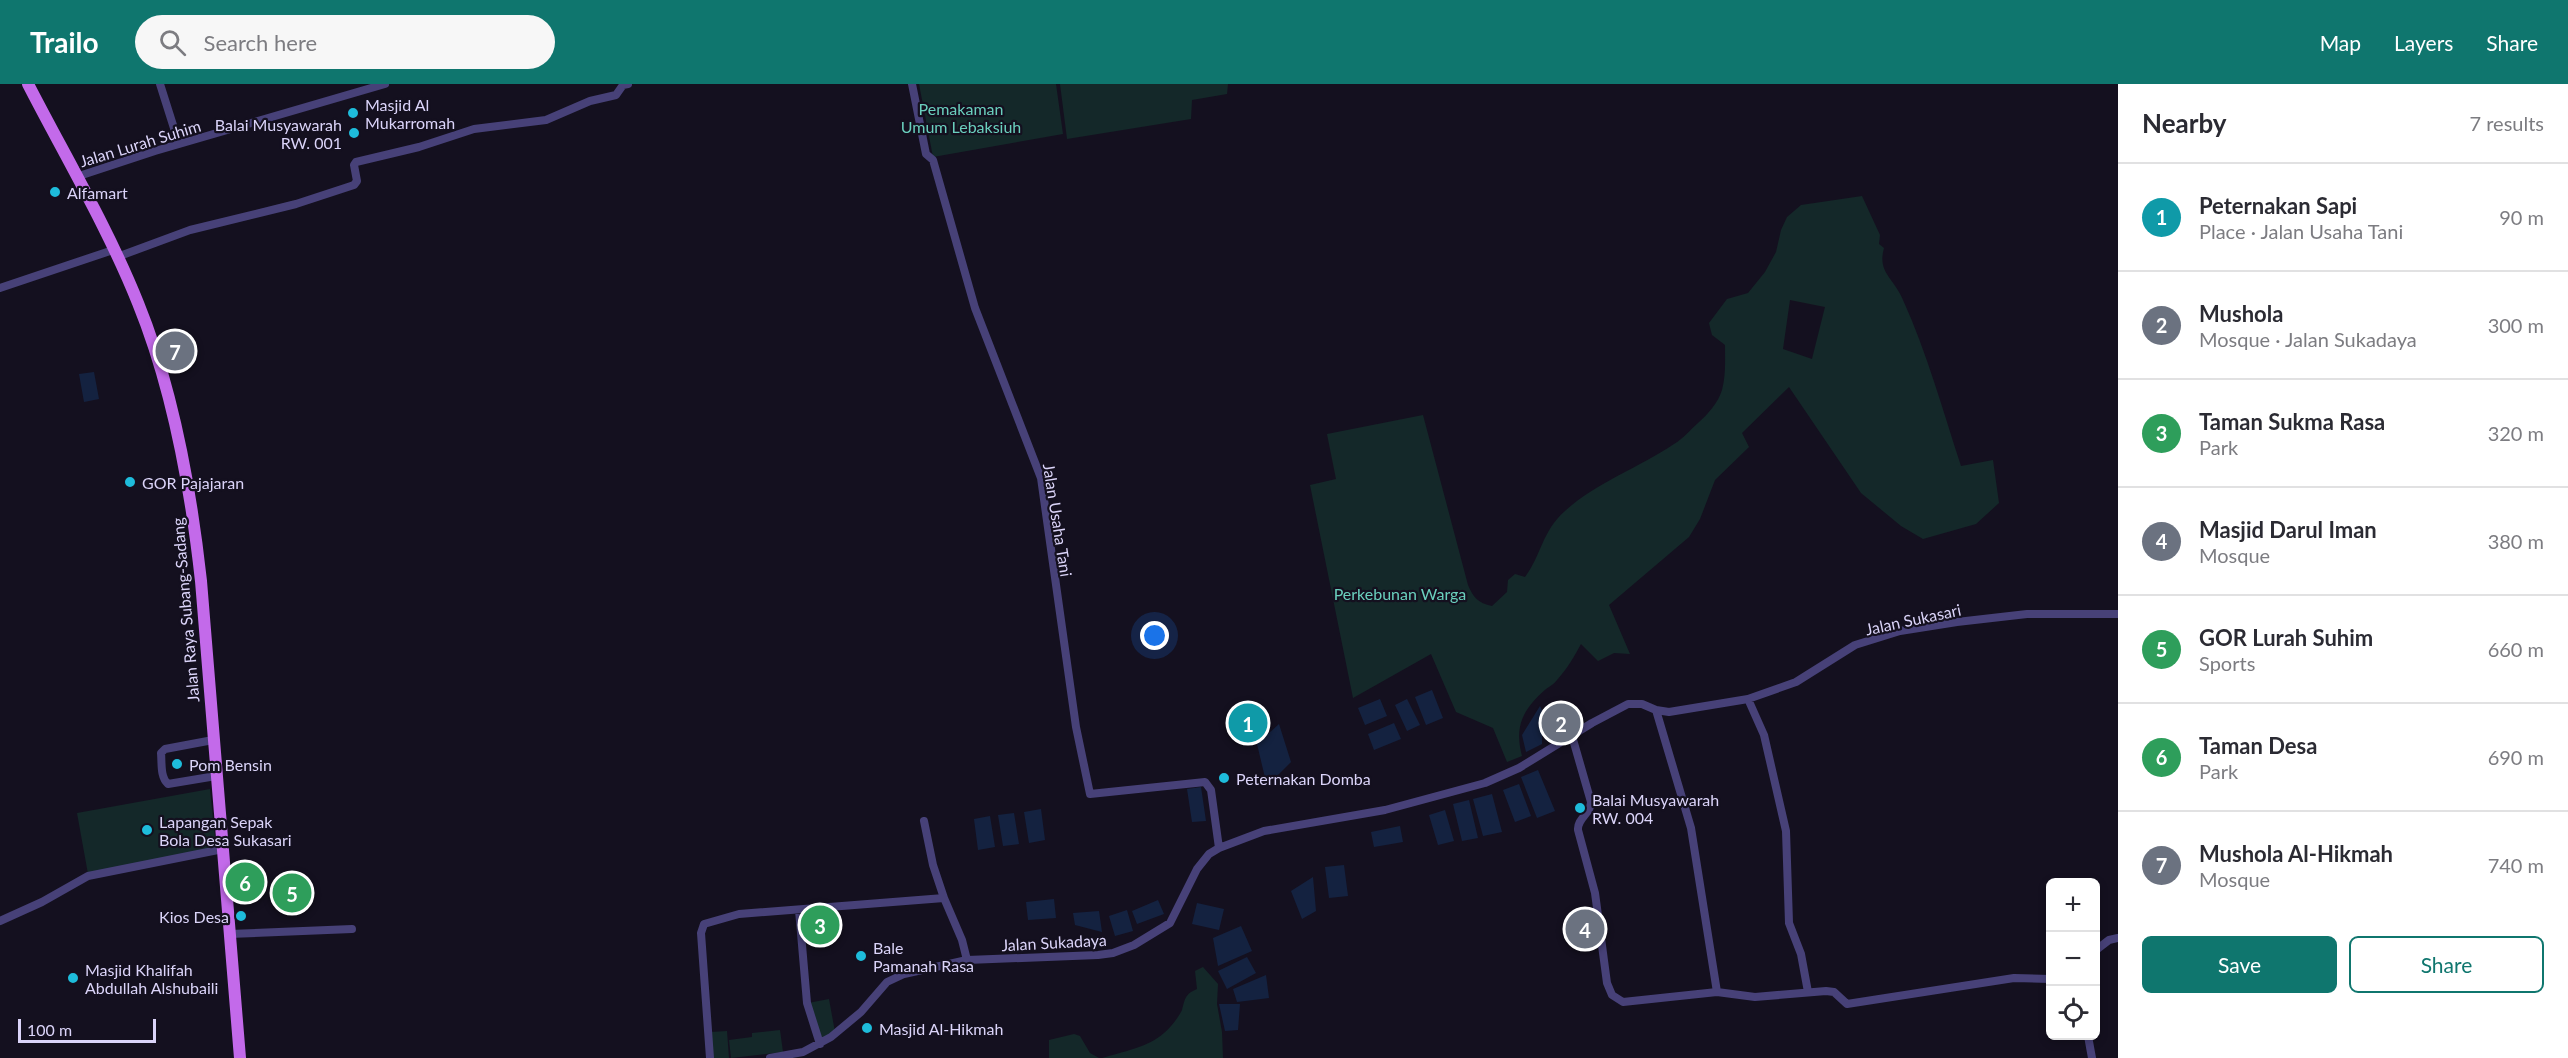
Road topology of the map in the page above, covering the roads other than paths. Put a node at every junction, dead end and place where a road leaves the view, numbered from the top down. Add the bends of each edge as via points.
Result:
1 (28, 84) edge
2 (159, 84) edge
3 (385, 84) edge
4 (628, 84) edge
5 (912, 84) edge
6 (179, 144) junction
7 (76, 177) junction
8 (115, 253) junction
9 (0, 288) edge
10 (2118, 614) edge
11 (1748, 699) junction
12 (1656, 710) junction
13 (1572, 736) junction
14 (213, 740) junction
15 (216, 776) junction
16 (924, 821) dead end
17 (1219, 848) junction
18 (223, 849) junction
19 (944, 898) junction
20 (799, 910) junction
21 (0, 921) edge
22 (352, 929) dead end
23 (229, 934) junction
24 (2118, 938) edge
25 (2100, 947) edge
26 (967, 960) junction
27 (2046, 980) edge
28 (1717, 992) junction
29 (1808, 992) junction
30 (2089, 1040) edge
31 (820, 1044) junction
32 (240, 1058) edge
33 (710, 1058) edge
34 (770, 1058) edge
35 (2092, 1058) edge

1 - 7 main road, Jalan Raya Subang-Sadang
2 - 6 street
3 - 6 street, Jalan Lurah Suhim
4 - 8 street via 616,95 590,101 546,120 474,129 356,162 354,185
5 - 17 street, Jalan Usaha Tani via 926,154 933,160 975,308 1041,478 1076,727 1090,793 1205,782 1211,790
6 - 7 street, Jalan Lurah Suhim
7 - 8 main road, Jalan Raya Subang-Sadang
8 - 9 street
8 - 14 main road, Jalan Raya Subang-Sadang via 152,341 187,478 200,571
10 - 11 street, Jalan Sukasari via 2027,614 1900,631 1855,645 1796,682
11 - 12 street, Jalan Sukasari via 1670,712
11 - 29 street via 1764,735 1783,821 1789,922 1803,962
12 - 13 street, Jalan Sukadaya via 1628,704
12 - 28 street via 1692,828
13 - 17 street, Jalan Sukadaya via 1469,791 1264,831
13 - 28 street via 1591,802 1578,830 1595,893 1612,995 1623,1002
14 - 15 main road, Jalan Raya Subang-Sadang
14 - 15 street via 165,749 161,753 162,765 168,784
15 - 18 main road, Jalan Raya Subang-Sadang
16 - 19 street
17 - 26 street, Jalan Sukadaya via 1197,869 1170,923 1134,945 1098,955
18 - 21 street via 88,876
18 - 23 main road, Jalan Raya Subang-Sadang
19 - 20 street
19 - 26 street
20 - 31 street via 807,1003
20 - 33 street via 739,914 702,927
22 - 23 street
23 - 32 main road, Jalan Raya Subang-Sadang
24 - 25 street
26 - 31 street, Jalan Sukadaya via 888,981 856,1016
27 - 29 street via 2014,978 1847,1004 1834,992
28 - 29 street via 1755,997
30 - 35 street
31 - 34 street, Jalan Sukadaya via 803,1052

